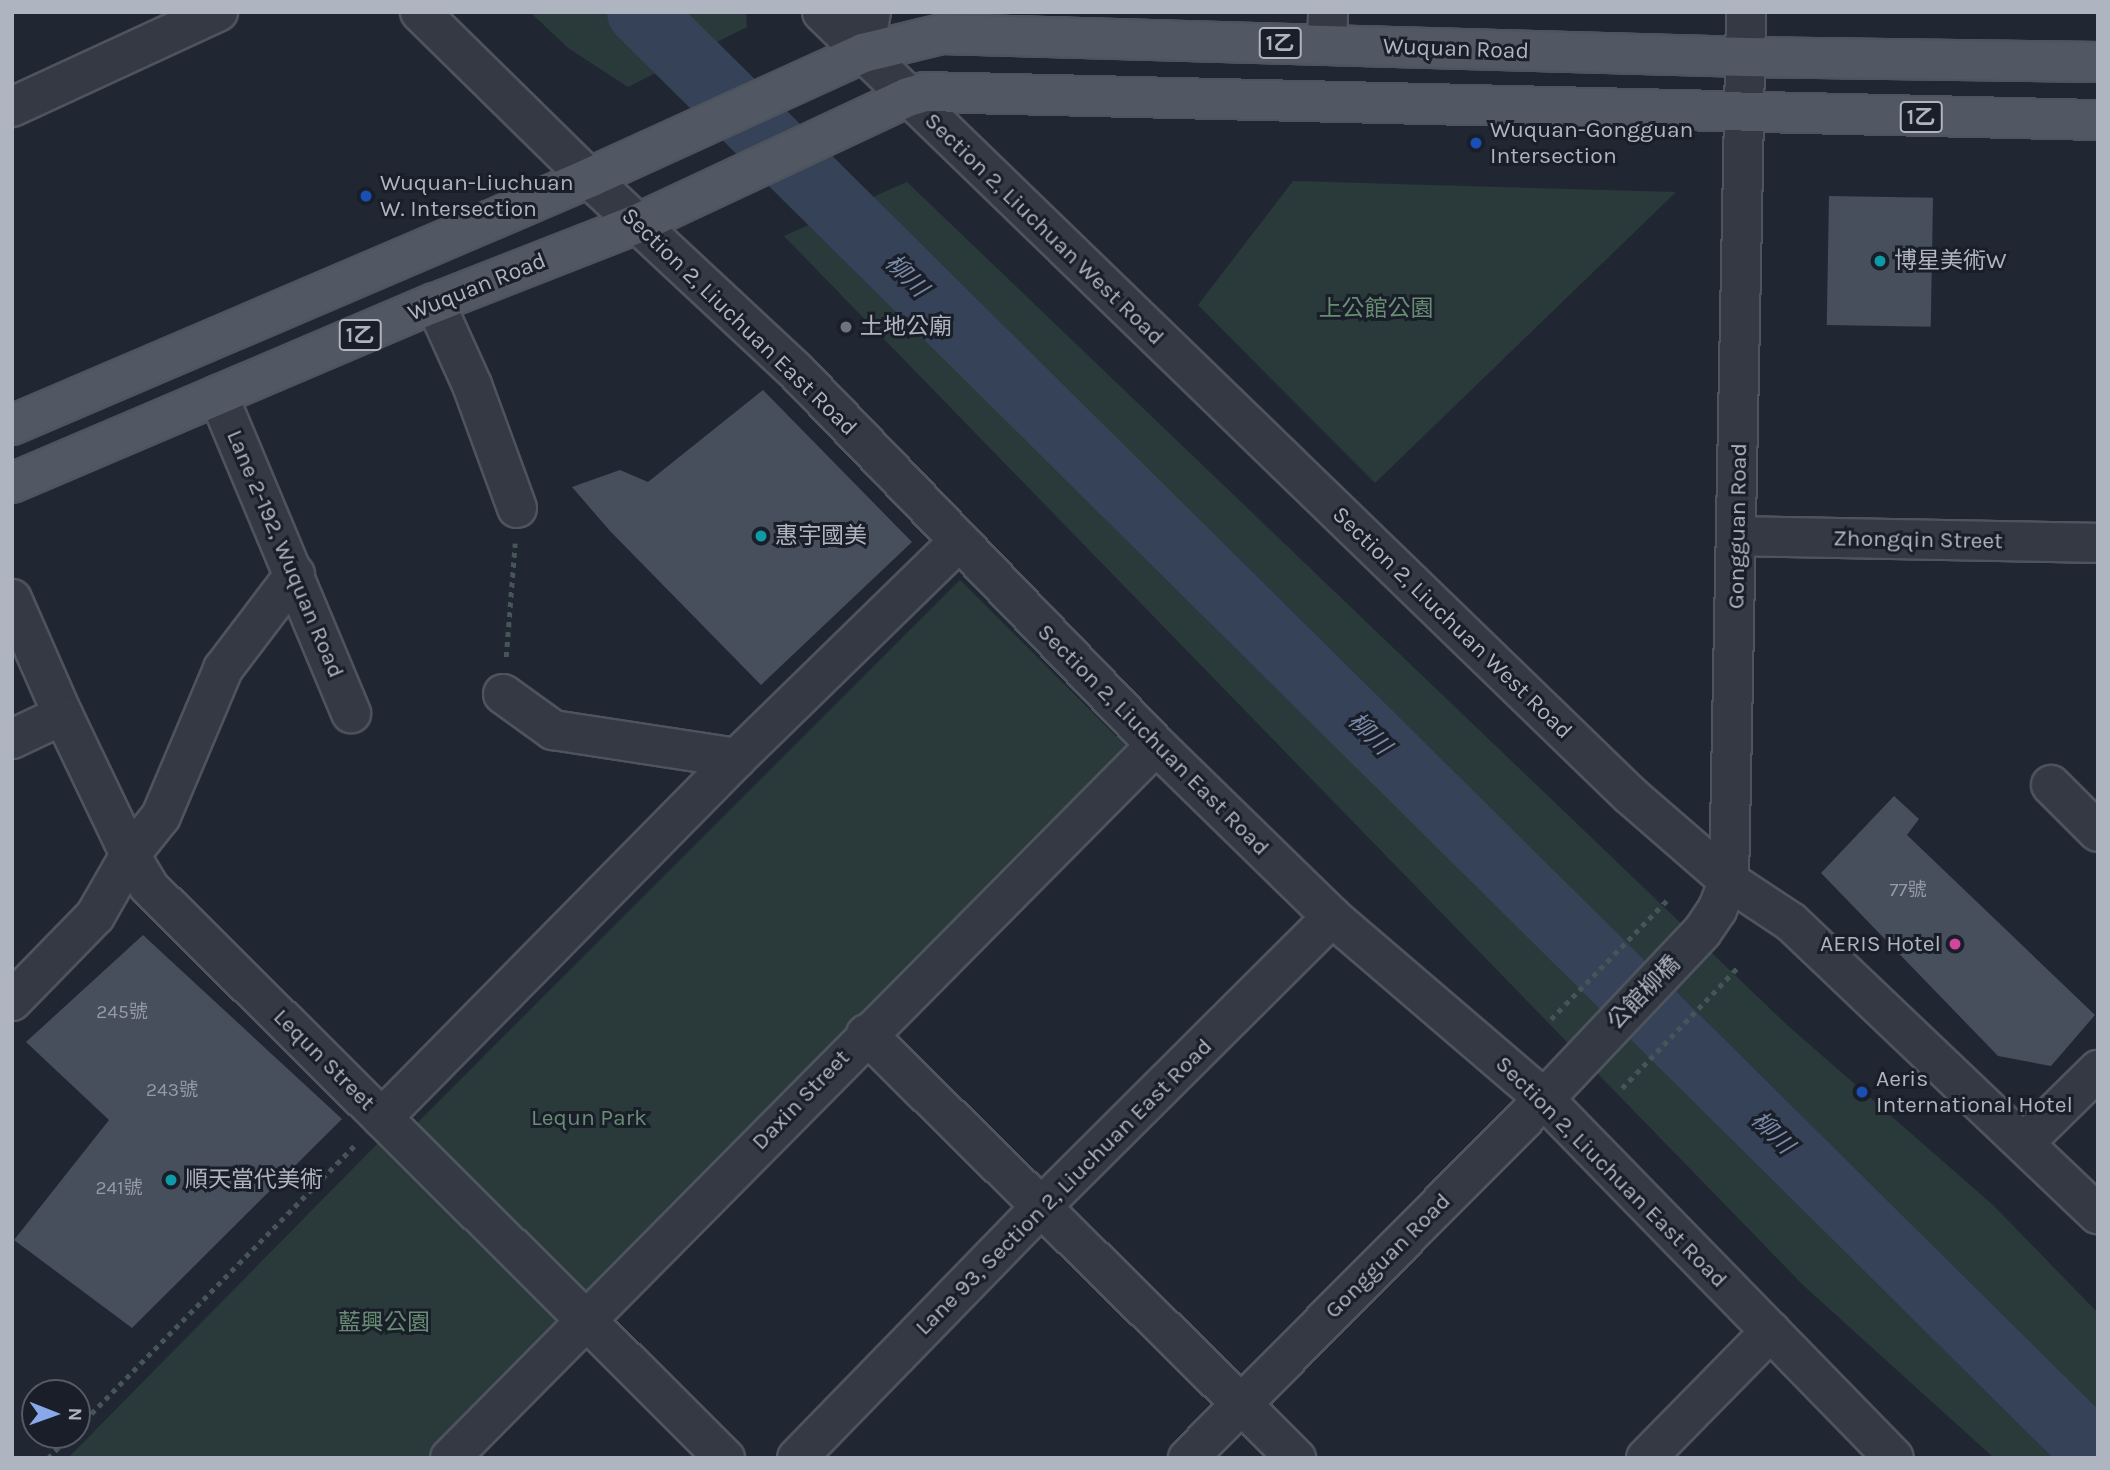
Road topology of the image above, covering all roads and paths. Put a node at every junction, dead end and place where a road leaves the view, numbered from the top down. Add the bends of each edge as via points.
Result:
1 (218, 12) edge
2 (420, 12) edge
3 (822, 12) edge
4 (871, 12) edge
5 (1746, 12) edge
6 (1327, 28) edge
7 (863, 53) junction
8 (1746, 57) junction
9 (2098, 62) edge
10 (908, 97) junction
11 (12, 107) edge
12 (1744, 114) junction
13 (2098, 120) edge
14 (589, 178) junction
15 (637, 224) junction
16 (435, 303) junction
17 (218, 395) junction
18 (12, 425) edge
19 (12, 483) edge
20 (517, 508) joint
21 (1738, 536) junction
22 (958, 542) junction
23 (2098, 543) edge
24 (295, 574) junction
25 (12, 599) edge
26 (503, 694) joint
27 (351, 713) dead end
28 (63, 715) junction
29 (12, 739) edge
30 (1156, 746) junction
31 (737, 758) junction
32 (2051, 785) dead end
33 (2098, 832) edge
34 (130, 855) junction
35 (1729, 881) junction
36 (1668, 900) dead end
37 (1332, 917) junction
38 (1702, 932) joint
39 (1738, 967) dead end
40 (12, 1001) edge
41 (1550, 1019) dead end
42 (866, 1034) junction
43 (1586, 1053) joint
44 (2098, 1070) edge
45 (1622, 1088) dead end
46 (1544, 1099) junction
47 (382, 1118) junction
48 (2025, 1142) junction
49 (1041, 1207) junction
50 (2098, 1214) edge
51 (586, 1320) junction
52 (1771, 1331) junction
53 (1242, 1404) junction
54 (91, 1414) edge
55 (450, 1458) edge
56 (725, 1458) edge
57 (797, 1458) edge
58 (1188, 1458) edge
59 (1296, 1458) edge
60 (1646, 1458) edge
61 (1894, 1458) edge

1 - 11 street
2 - 14 street, Section 2, Liuchuan East Road
3 - 7 street, Section 2, Liuchuan West Road
4 - 7 street
5 - 8 street, Gongguan Road
6 - 7 main road, Wuquan Road / 1乙 via 942,34
6 - 8 main road, Wuquan Road / 1乙
7 - 10 street, Section 2, Liuchuan West Road
7 - 14 main road, Wuquan Road / 1乙
8 - 9 main road, Wuquan Road / 1乙
8 - 12 street, Gongguan Road
10 - 12 main road, 1乙 via 953,91
10 - 15 main road, Wuquan Road / 1乙
10 - 35 street, Section 2, Liuchuan West Road via 1630,795
12 - 13 main road, 1乙
12 - 21 street, Gongguan Road
14 - 15 street, Section 2, Liuchuan East Road
14 - 18 main road, 1乙
15 - 16 main road, Wuquan Road / 1乙
15 - 22 street, Section 2, Liuchuan East Road via 795,370
16 - 17 main road, Wuquan Road / 1乙
16 - 20 street via 472,385
17 - 19 main road, Wuquan Road / 1乙
17 - 24 street, Lane 2-192, Wuquan Road
20 - 26 path
21 - 23 street, Zhongqin Street
21 - 35 street, Gongguan Road
22 - 30 street, Section 2, Liuchuan East Road
22 - 31 street
24 - 27 street, Lane 2-192, Wuquan Road
24 - 34 street via 223,669 162,816
25 - 28 street, Lequn Street
26 - 31 street via 553,730
28 - 29 street
28 - 34 street, Lequn Street
30 - 37 street, Section 2, Liuchuan East Road
30 - 42 street, Daxin Street
31 - 47 street
32 - 33 street
34 - 40 street via 95,916
34 - 47 street, Lequn Street via 149,887
35 - 38 street, Gongguan Road
35 - 48 street, Section 2, Liuchuan West Road via 1791,922
36 - 41 path
37 - 46 street, Section 2, Liuchuan East Road
37 - 49 street, Lane 93, Section 2, Liuchuan East Road
38 - 43 street, 公館柳橋
39 - 45 path
42 - 49 street
42 - 51 street, Daxin Street
43 - 46 street, Gongguan Road
44 - 48 street
46 - 52 street, Section 2, Liuchuan East Road
46 - 53 street, Gongguan Road
47 - 51 street, Lequn Street
47 - 54 path
48 - 50 street, Section 2, Liuchuan West Road
49 - 53 street
49 - 57 street, Lane 93, Section 2, Liuchuan East Road
51 - 55 street, Daxin Street
51 - 56 street, Lequn Street
52 - 60 street
52 - 61 street, Section 2, Liuchuan East Road
53 - 58 street, Gongguan Road
53 - 59 street

